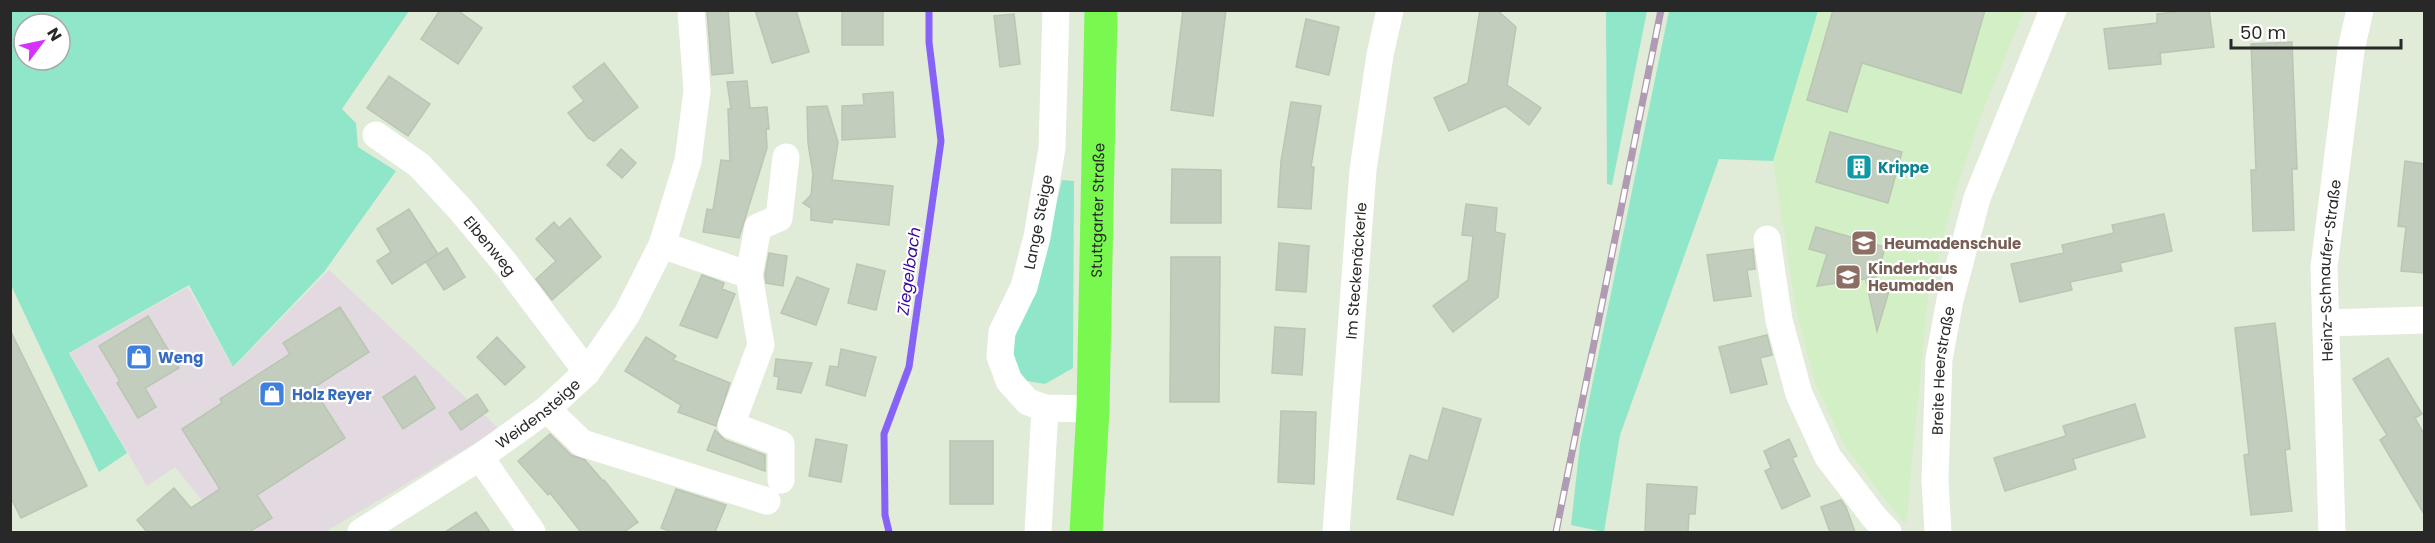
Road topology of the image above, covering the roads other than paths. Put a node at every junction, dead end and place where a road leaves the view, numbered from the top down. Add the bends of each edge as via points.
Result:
1 (691, 10) edge
2 (1056, 10) edge
3 (1101, 10) edge
4 (1390, 10) edge
5 (2053, 10) edge
6 (2360, 10) edge
7 (376, 135) dead end
8 (786, 157) dead end
9 (1767, 239) dead end
10 (662, 245) junction
11 (749, 275) junction
12 (2424, 320) edge
13 (2326, 323) junction
14 (587, 372) junction
15 (1045, 408) junction
16 (547, 409) junction
17 (1093, 409) junction
18 (480, 457) junction
19 (362, 532) edge
20 (532, 532) edge
21 (1038, 532) edge
22 (1086, 532) edge
23 (1336, 532) edge
24 (1888, 532) edge
25 (1938, 532) edge
26 (2332, 532) edge

1 - 10 street, Weidensteige via 697,91 690,150
2 - 15 street, Lange Steige via 1052,148 1037,237 1024,287 1002,332 1000,356 1009,381 1028,402
3 - 17 main road, Stuttgarter Straße
4 - 23 street, Im Steckenäckerle via 1363,170
5 - 25 street, Breite Heerstraße via 1977,198 1950,300 1939,358 1935,480
6 - 13 street, Heinz-Schnaufer-Straße via 2351,50 2324,267
7 - 14 street, Elbenweg via 419,165 460,209
8 - 11 street via 779,218 758,227
9 - 24 street via 1779,320 1799,394 1828,457
10 - 11 street
10 - 14 street, Weidensteige via 627,314
11 - 16 street via 761,345 731,425 781,444 775,490 582,443
12 - 13 street
13 - 26 street, Heinz-Schnaufer-Straße
14 - 16 street, Weidensteige
15 - 17 street
15 - 21 street
16 - 18 street, Weidensteige
17 - 22 main road, Stuttgarter Straße
18 - 19 street, Weidensteige
18 - 20 street

